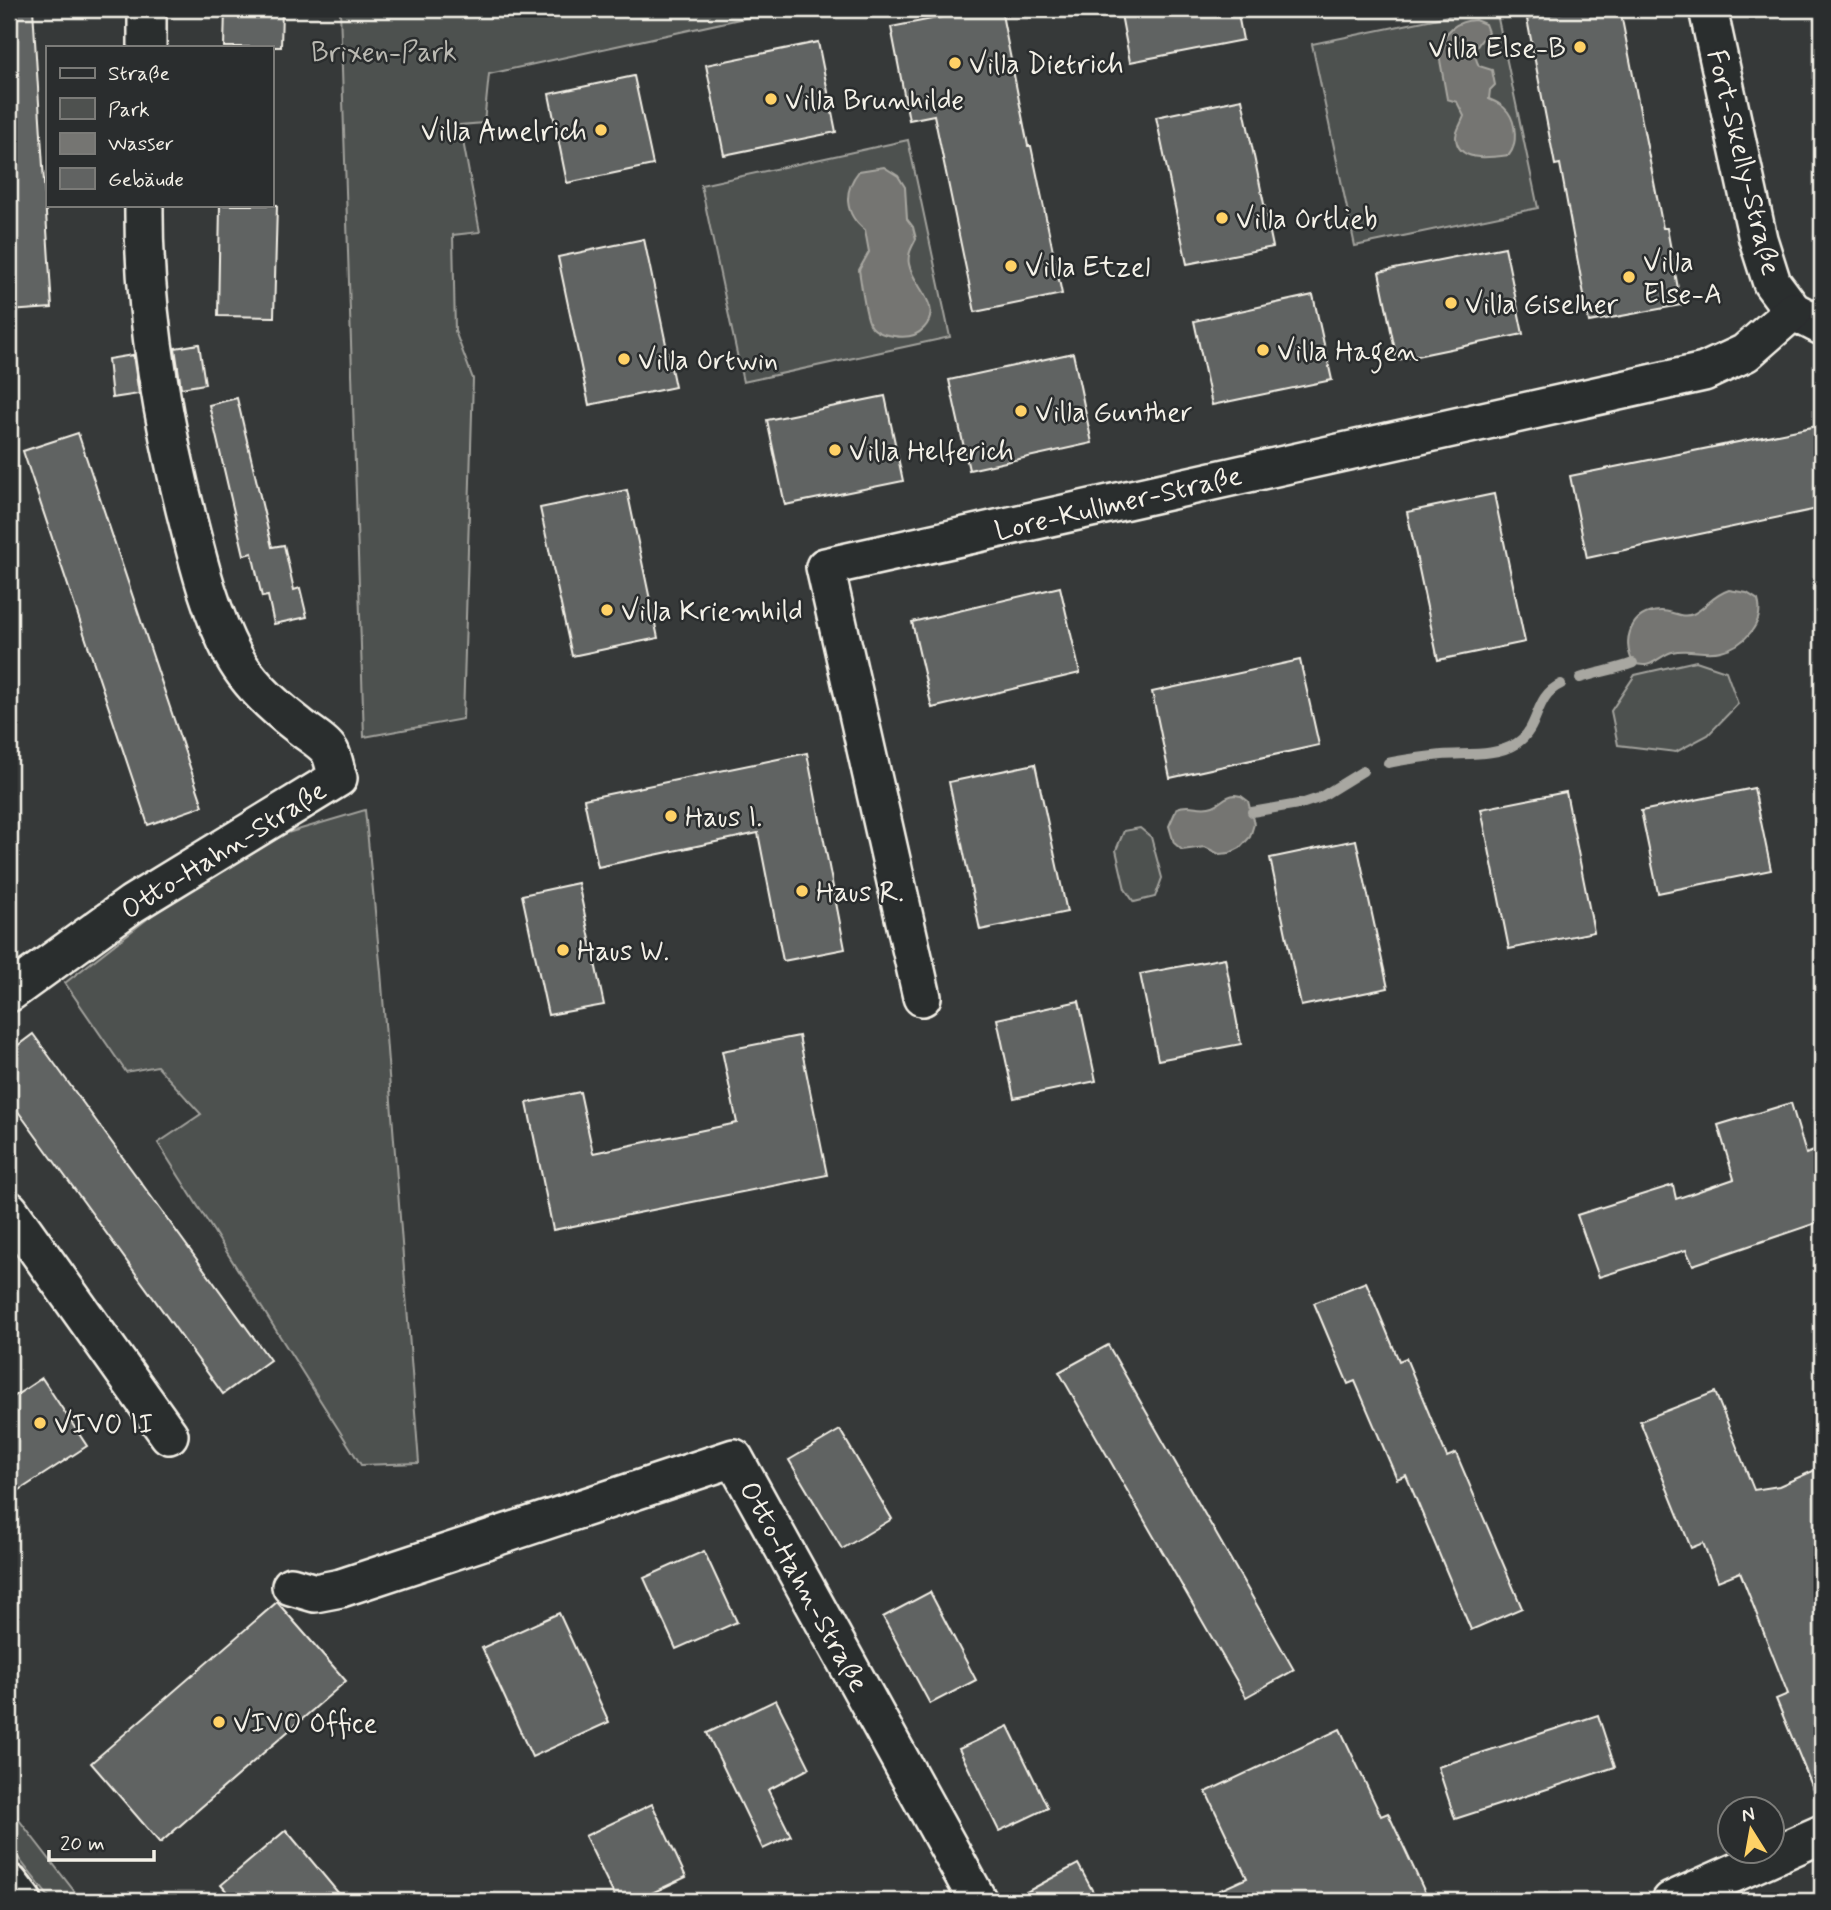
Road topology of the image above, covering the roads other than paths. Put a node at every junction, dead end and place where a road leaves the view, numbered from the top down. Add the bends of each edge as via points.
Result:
1 (147, 9) edge
2 (1707, 9) edge
3 (147, 46) edge
4 (144, 206) edge
5 (1808, 319) edge
6 (9, 993) edge
7 (922, 997) dead end
8 (9, 1210) edge
9 (169, 1435) dead end
10 (291, 1586) dead end
11 (1822, 1834) edge
12 (9, 1884) edge
13 (22, 1901) edge
14 (978, 1901) edge
15 (1671, 1901) edge

1 - 3 street
2 - 5 street, Fort-Skelly-Straße via 1772,283
4 - 6 street, Otto-Hahn-Straße via 149,315 161,403 174,468 214,610 234,656 254,684 277,709 330,751 338,778 132,905
5 - 7 street, Lore-Kullmer-Straße via 1704,372 825,567
8 - 9 street
10 - 14 street, Otto-Hahn-Straße via 315,1593 341,1588 734,1458
11 - 15 street
12 - 13 street

